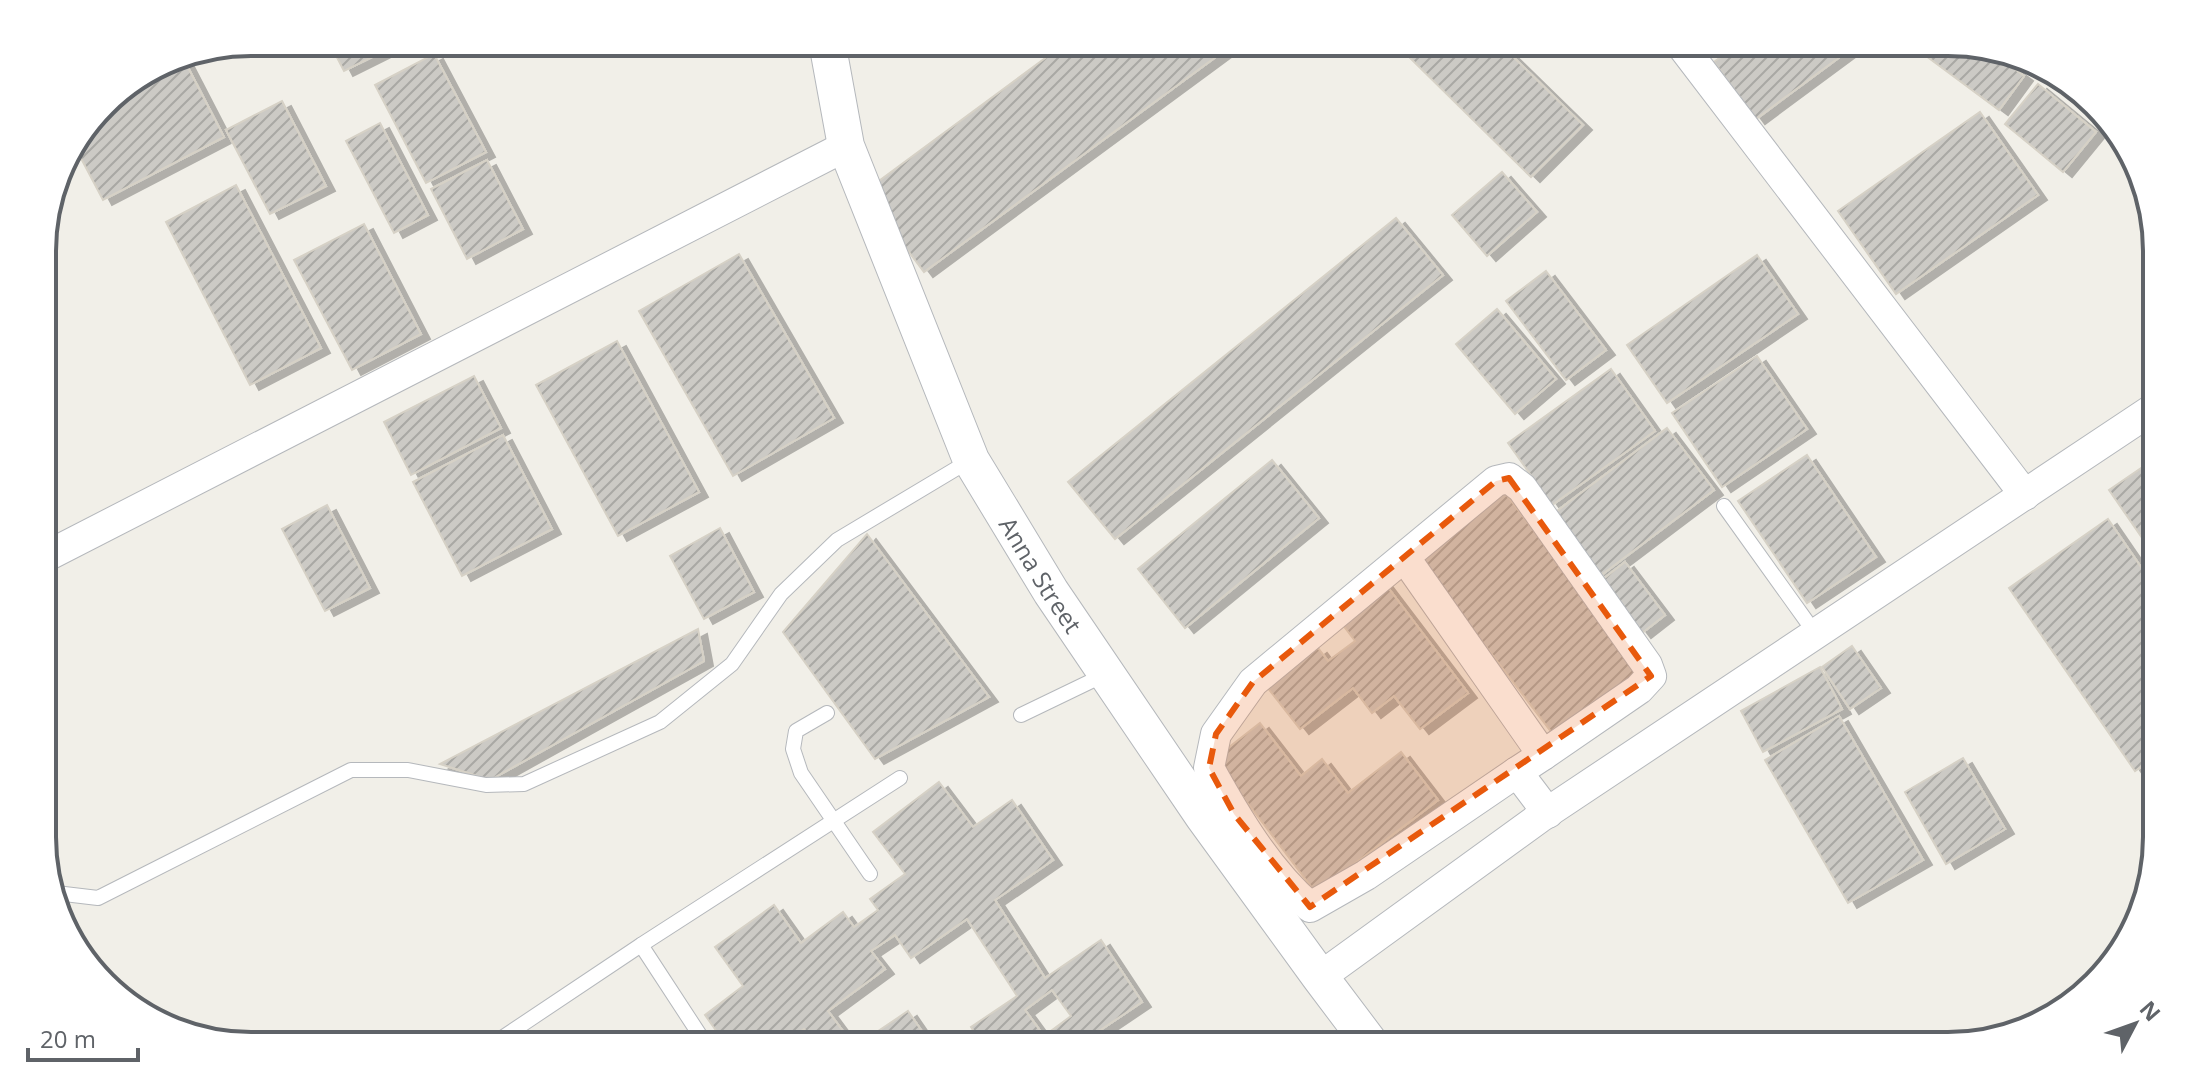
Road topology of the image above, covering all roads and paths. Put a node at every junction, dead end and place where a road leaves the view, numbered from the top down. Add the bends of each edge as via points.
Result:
1 (830, 56) edge
2 (1690, 56) edge
3 (846, 146) junction
4 (2143, 416) edge
5 (971, 460) junction
6 (2025, 495) junction
7 (1724, 506) dead end
8 (56, 551) edge
9 (1405, 558) junction
10 (1815, 633) junction
11 (1107, 674) junction
12 (827, 713) dead end
13 (1021, 715) dead end
14 (1543, 755) junction
15 (1517, 772) junction
16 (900, 778) dead end
17 (1548, 813) junction
18 (833, 821) junction
19 (870, 874) dead end
20 (65, 894) edge
21 (641, 945) junction
22 (1320, 977) junction
23 (511, 1032) edge
24 (698, 1032) edge
25 (1361, 1032) edge

1 - 3 street, Anna Street
2 - 6 street
3 - 5 street, Anna Street
3 - 8 street
4 - 6 street
5 - 11 street, Anna Street
5 - 20 lane via 837,540 781,594 732,664 660,722 524,784 486,785 408,770 351,770 98,898
6 - 10 street
7 - 10 lane
9 - 14 street
9 - 14 street via 1496,481 1509,478 1522,488 1647,665 1651,676 1639,689
9 - 15 street via 1253,682 1216,734 1209,768 1234,814 1310,907
10 - 17 street
11 - 13 lane
11 - 22 street, Anna Street
12 - 18 lane via 796,731 793,749 801,773
14 - 15 street
15 - 17 street
16 - 18 lane
17 - 22 street
18 - 19 lane
18 - 21 lane
21 - 23 lane
21 - 24 lane
22 - 25 street, Anna Street

